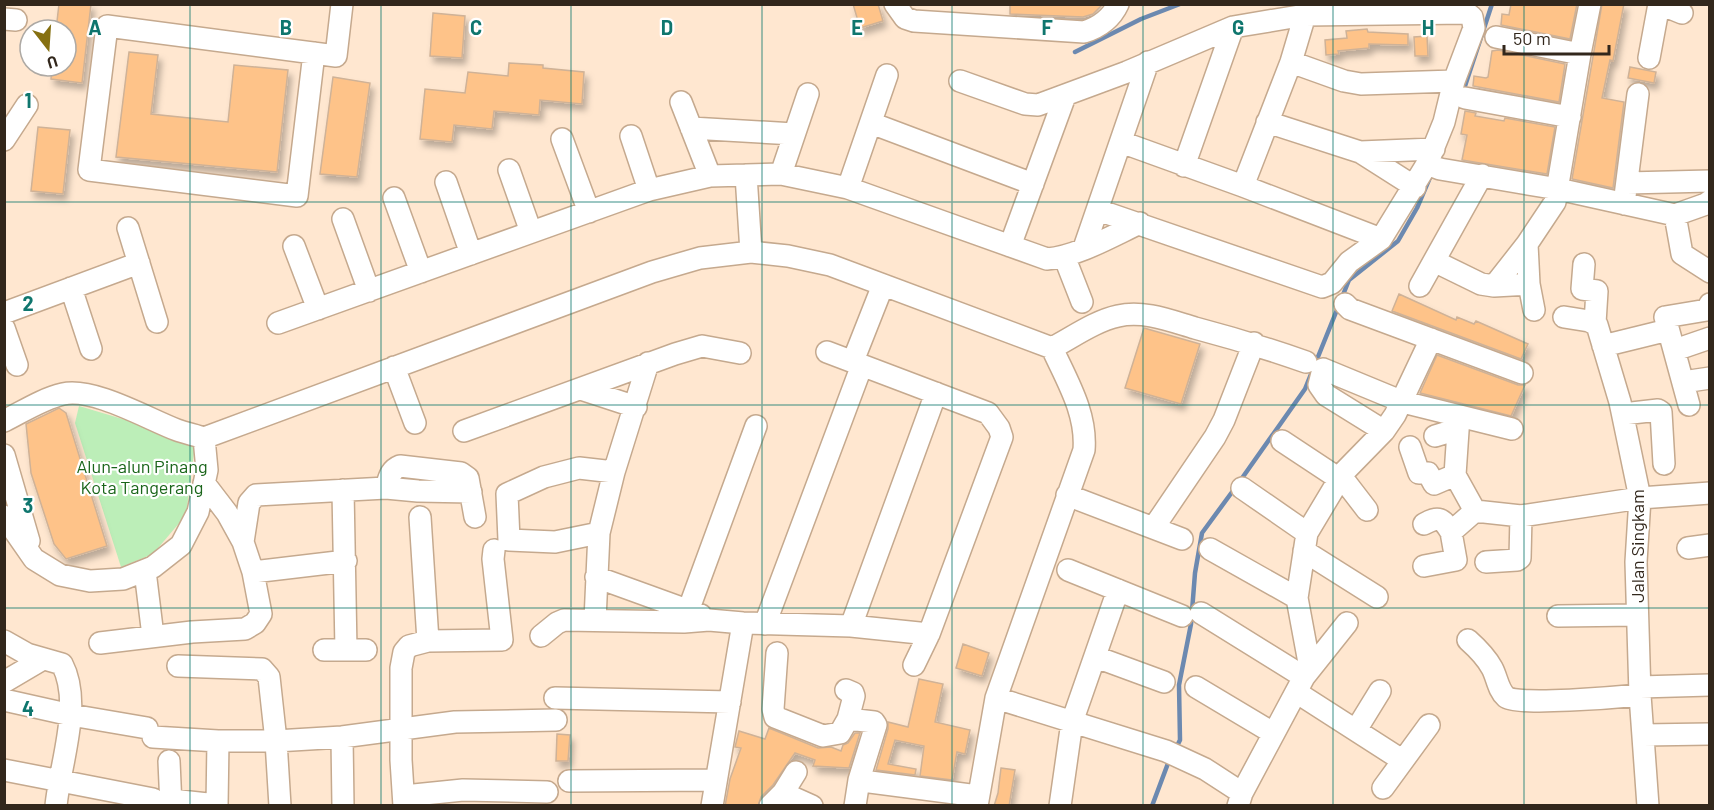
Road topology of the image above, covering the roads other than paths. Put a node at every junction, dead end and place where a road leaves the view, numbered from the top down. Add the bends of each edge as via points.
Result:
1 (342, 4) edge
2 (895, 4) edge
3 (1118, 4) edge
4 (1590, 4) edge
5 (1659, 4) edge
6 (1682, 13) dead end
7 (1305, 15) junction
8 (1233, 27) junction
9 (1496, 37) dead end
10 (314, 53) junction
11 (1580, 54) junction
12 (1649, 58) dead end
13 (1148, 62) junction
14 (1291, 62) junction
15 (887, 75) dead end
16 (960, 81) dead end
17 (1460, 90) junction
18 (808, 94) dead end
19 (1638, 94) dead end
20 (1065, 96) junction
21 (681, 102) dead end
22 (27, 105) dead end
23 (1570, 117) junction
24 (1268, 122) junction
25 (871, 123) junction
26 (691, 128) junction
27 (794, 134) junction
28 (631, 136) dead end
29 (562, 139) dead end
30 (4, 140) edge
31 (1121, 142) junction
32 (1360, 152) junction
33 (1433, 162) junction
34 (1184, 166) junction
35 (509, 170) dead end
36 (781, 174) junction
37 (746, 175) junction
38 (710, 176) junction
39 (1482, 176) junction
40 (1710, 181) edge
41 (446, 182) dead end
42 (1033, 184) junction
43 (1243, 186) junction
44 (1415, 187) junction
45 (848, 188) junction
46 (1558, 189) junction
47 (649, 190) junction
48 (1626, 193) junction
49 (394, 198) dead end
50 (1710, 201) edge
51 (1098, 210) junction
52 (589, 212) junction
53 (1675, 215) junction
54 (343, 219) dead end
55 (1140, 223) junction
56 (128, 228) dead end
57 (531, 232) junction
58 (1381, 239) junction
59 (1527, 244) junction
60 (294, 246) dead end
61 (1010, 246) junction
62 (1084, 248) junction
63 (751, 252) junction
64 (471, 254) junction
65 (1064, 256) junction
66 (1434, 261) junction
67 (139, 263) junction
68 (1584, 264) dead end
69 (421, 272) junction
70 (1710, 272) edge
71 (1529, 284) junction
72 (883, 285) junction
73 (1420, 286) dead end
74 (1494, 286) junction
75 (71, 288) junction
76 (369, 291) junction
77 (1082, 302) dead end
78 (1345, 304) dead end
79 (1710, 304) edge
80 (318, 309) junction
81 (1534, 310) dead end
82 (4, 313) edge
83 (1564, 317) dead end
84 (157, 322) dead end
85 (278, 323) dead end
86 (1595, 323) junction
87 (4, 328) edge
88 (1668, 330) junction
89 (1710, 338) edge
90 (1431, 339) junction
91 (1254, 343) junction
92 (1604, 346) junction
93 (1052, 348) junction
94 (92, 349) dead end
95 (1675, 350) junction
96 (827, 352) dead end
97 (740, 353) dead end
98 (1306, 362) dead end
99 (648, 363) junction
100 (857, 363) junction
101 (17, 364) dead end
102 (394, 367) junction
103 (1522, 373) dead end
104 (1710, 378) edge
105 (1683, 382) junction
106 (581, 389) junction
107 (936, 393) junction
108 (1403, 402) junction
109 (1689, 405) dead end
110 (636, 407) junction
111 (1623, 414) junction
112 (4, 421) edge
113 (1459, 422) junction
114 (415, 423) dead end
115 (756, 426) dead end
116 (1512, 429) dead end
117 (464, 431) dead end
118 (1384, 431) junction
119 (1435, 436) dead end
120 (204, 438) junction
121 (1282, 441) dead end
122 (1410, 447) dead end
123 (4, 456) edge
124 (1664, 465) dead end
125 (614, 472) junction
126 (1455, 475) junction
127 (1339, 479) junction
128 (204, 483) junction
129 (1242, 488) dead end
130 (344, 490) junction
131 (1710, 493) edge
132 (1067, 495) junction
133 (1640, 498) junction
134 (1367, 510) dead end
135 (1475, 511) junction
136 (4, 516) edge
137 (1521, 516) junction
138 (475, 517) dead end
139 (420, 518) dead end
140 (1424, 524) dead end
141 (1154, 527) junction
142 (1451, 532) junction
143 (599, 533) junction
144 (1182, 539) dead end
145 (243, 542) junction
146 (1306, 542) junction
147 (1710, 545) edge
148 (1688, 548) dead end
149 (1210, 549) dead end
150 (495, 550) dead end
151 (34, 559) junction
152 (346, 561) junction
153 (1486, 562) dead end
154 (1424, 566) dead end
155 (1068, 570) dead end
156 (145, 571) junction
157 (253, 572) junction
158 (596, 577) junction
159 (1118, 590) junction
160 (1377, 597) dead end
161 (1297, 598) junction
162 (1637, 615) junction
163 (687, 616) junction
164 (1558, 616) dead end
165 (595, 620) junction
166 (1347, 623) dead end
167 (743, 624) junction
168 (765, 624) junction
169 (851, 626) junction
170 (929, 634) junction
171 (153, 636) junction
172 (542, 636) dead end
173 (1468, 640) dead end
174 (4, 641) edge
175 (429, 641) junction
176 (100, 643) dead end
177 (324, 650) dead end
178 (777, 653) dead end
179 (1096, 657) junction
180 (43, 659) junction
181 (914, 665) dead end
182 (178, 666) dead end
183 (1303, 679) junction
184 (4, 682) edge
185 (1164, 682) dead end
186 (1710, 685) edge
187 (1196, 687) dead end
188 (846, 690) dead end
189 (1380, 691) dead end
190 (1641, 691) junction
191 (555, 698) dead end
192 (996, 698) junction
193 (4, 700) edge
194 (730, 702) junction
195 (71, 715) junction
196 (848, 718) junction
197 (556, 720) dead end
198 (1072, 722) junction
199 (1429, 725) dead end
200 (402, 728) junction
201 (1356, 730) junction
202 (1273, 734) junction
203 (1710, 734) edge
204 (1643, 735) junction
205 (342, 737) junction
206 (218, 741) junction
207 (276, 741) junction
208 (170, 760) dead end
209 (1402, 760) junction
210 (4, 770) edge
211 (796, 772) dead end
212 (58, 780) junction
213 (716, 780) junction
214 (568, 781) dead end
215 (870, 782) dead end
216 (1383, 788) dead end
217 (547, 792) dead end
218 (1240, 799) edge
219 (776, 800) edge
220 (165, 801) edge
221 (404, 801) edge
222 (978, 801) edge
223 (217, 805) edge
224 (1063, 805) edge
225 (56, 806) edge
226 (280, 806) edge
227 (343, 806) edge
228 (712, 806) edge
229 (812, 806) edge
230 (855, 806) edge
231 (1648, 806) edge

1 - 10 street via 336,56
2 - 3 street via 905,18 914,21 1084,32 1112,17
4 - 11 street
5 - 6 street
5 - 12 street
7 - 8 street
7 - 14 street
7 - 17 street via 1467,13 1474,28
8 - 13 street
8 - 34 street
9 - 11 street
10 - 10 street via 107,26 88,170 297,196
11 - 23 street
13 - 20 street
13 - 31 street
14 - 17 street via 1361,84
14 - 24 street
15 - 25 street
16 - 20 street via 1031,105
17 - 23 street
17 - 33 street via 1444,122
18 - 27 street
19 - 48 street
20 - 42 street
21 - 26 street
22 - 30 street
23 - 46 street
24 - 32 street
24 - 43 street
25 - 42 street
25 - 45 street
26 - 27 street
26 - 38 street
27 - 36 street
28 - 47 street
29 - 52 street
31 - 34 street
31 - 51 street
32 - 33 street
32 - 44 street
33 - 39 street
33 - 44 street
34 - 43 street
35 - 57 street
36 - 37 street
36 - 45 street
37 - 38 street
37 - 63 street
38 - 47 street
39 - 46 street
39 - 66 street
40 - 48 street
41 - 64 street
42 - 61 street
43 - 58 street
44 - 58 street
45 - 61 street
46 - 48 street
46 - 59 street via 1555,202
47 - 52 street
48 - 53 street
49 - 69 street
50 - 53 street
51 - 55 street
51 - 62 street
52 - 57 street
53 - 70 street via 1682,254
54 - 76 street
55 - 58 street via 1322,287 1332,283 1349,262
55 - 62 street
56 - 67 street
57 - 64 street
59 - 71 street
59 - 74 street
60 - 80 street
61 - 65 street via 1039,258
62 - 65 street
63 - 72 street via 830,265
63 - 102 street via 700,258 652,272
64 - 69 street
65 - 77 street
66 - 73 street
66 - 74 street via 1481,284
67 - 75 street
67 - 84 street
68 - 86 street via 1582,289 1597,291
69 - 76 street
71 - 74 street
71 - 81 street
72 - 93 street
72 - 100 street
75 - 82 street
75 - 94 street
76 - 80 street
78 - 90 street
79 - 88 street via 1707,310 1665,317
80 - 85 street
83 - 86 street
86 - 92 street, Jalan Singkam
87 - 101 street
88 - 92 street
88 - 95 street
89 - 95 street
90 - 103 street
90 - 108 street
91 - 93 street via 1153,316 1135,315 1104,321
91 - 98 street
91 - 141 street via 1215,437
92 - 111 street, Jalan Singkam
93 - 132 street via 1076,399 1085,435 1084,450
95 - 105 street
96 - 100 street
97 - 99 street via 702,346
99 - 106 street
99 - 110 street
100 - 107 street
100 - 168 street
102 - 114 street
102 - 120 street
104 - 105 street
105 - 109 street
106 - 110 street
106 - 117 street
107 - 169 street
107 - 170 street via 988,413 1002,437
108 - 113 street
108 - 118 street
108 - 118 street via 1323,369 1319,385 1326,395
110 - 125 street
111 - 124 street via 1661,412
111 - 133 street, Jalan Singkam
112 - 120 street via 66,394 89,395
113 - 116 street
113 - 119 street
113 - 126 street
115 - 163 street
118 - 127 street
120 - 128 street
121 - 127 street
122 - 126 street via 1419,473 1428,473 1434,484
123 - 151 street
125 - 143 street
125 - 143 street via 579,468 544,477 507,494 509,540 555,542
126 - 135 street
127 - 134 street
127 - 146 street
128 - 145 street via 228,513
128 - 156 street via 198,512 181,545
129 - 146 street
130 - 138 street via 386,488 390,474 400,466 461,473 468,478
130 - 145 street via 256,495 249,503
130 - 152 street
131 - 133 street
132 - 141 street
132 - 192 street
133 - 137 street
133 - 162 street, Jalan Singkam via 1635,562
135 - 137 street
135 - 142 street
136 - 151 street
137 - 153 street via 1520,558
139 - 175 street
140 - 142 street via 1444,520
141 - 144 street
142 - 154 street via 1456,560
143 - 158 street
145 - 157 street
146 - 160 street
146 - 161 street
147 - 148 street
149 - 161 street
150 - 175 street via 502,640
151 - 156 street via 60,575 90,581 123,579
152 - 157 street
152 - 177 street via 356,650
155 - 159 street
156 - 171 street
157 - 171 street via 261,614 255,624 245,629
158 - 163 street
158 - 165 street
159 - 179 street
159 - 183 street via 1192,614
161 - 183 street
162 - 164 street
162 - 190 street, Jalan Singkam
163 - 165 street
163 - 167 street
165 - 172 street via 564,620
166 - 183 street
167 - 168 street
167 - 194 street
168 - 169 street
169 - 170 street
170 - 181 street
171 - 176 street
173 - 190 street via 1492,667 1508,699 1573,699
174 - 180 street
175 - 200 street via 409,646 404,652
178 - 196 street via 775,717 823,736 840,733
179 - 185 street
179 - 198 street
180 - 184 street
180 - 195 street via 62,664 67,673
182 - 207 street via 266,672
183 - 201 street
183 - 202 street
186 - 190 street
187 - 202 street
188 - 196 street via 854,696
189 - 201 street
190 - 204 street, Jalan Singkam
191 - 194 street
192 - 198 street
192 - 222 street
193 - 195 street
194 - 213 street
195 - 206 street
195 - 212 street
196 - 230 street via 876,725
197 - 200 street via 455,722
198 - 218 street via 1206,769
198 - 224 street
199 - 209 street
200 - 205 street
200 - 221 street
201 - 209 street
202 - 218 street
203 - 204 street
204 - 231 street, Jalan Singkam
205 - 207 street
205 - 227 street
206 - 207 street
206 - 223 street
207 - 226 street
208 - 220 street
209 - 216 street
210 - 212 street
211 - 219 street
212 - 220 street
212 - 225 street
213 - 214 street
213 - 228 street
215 - 222 street
217 - 221 street via 463,790
219 - 229 street
220 - 223 street

